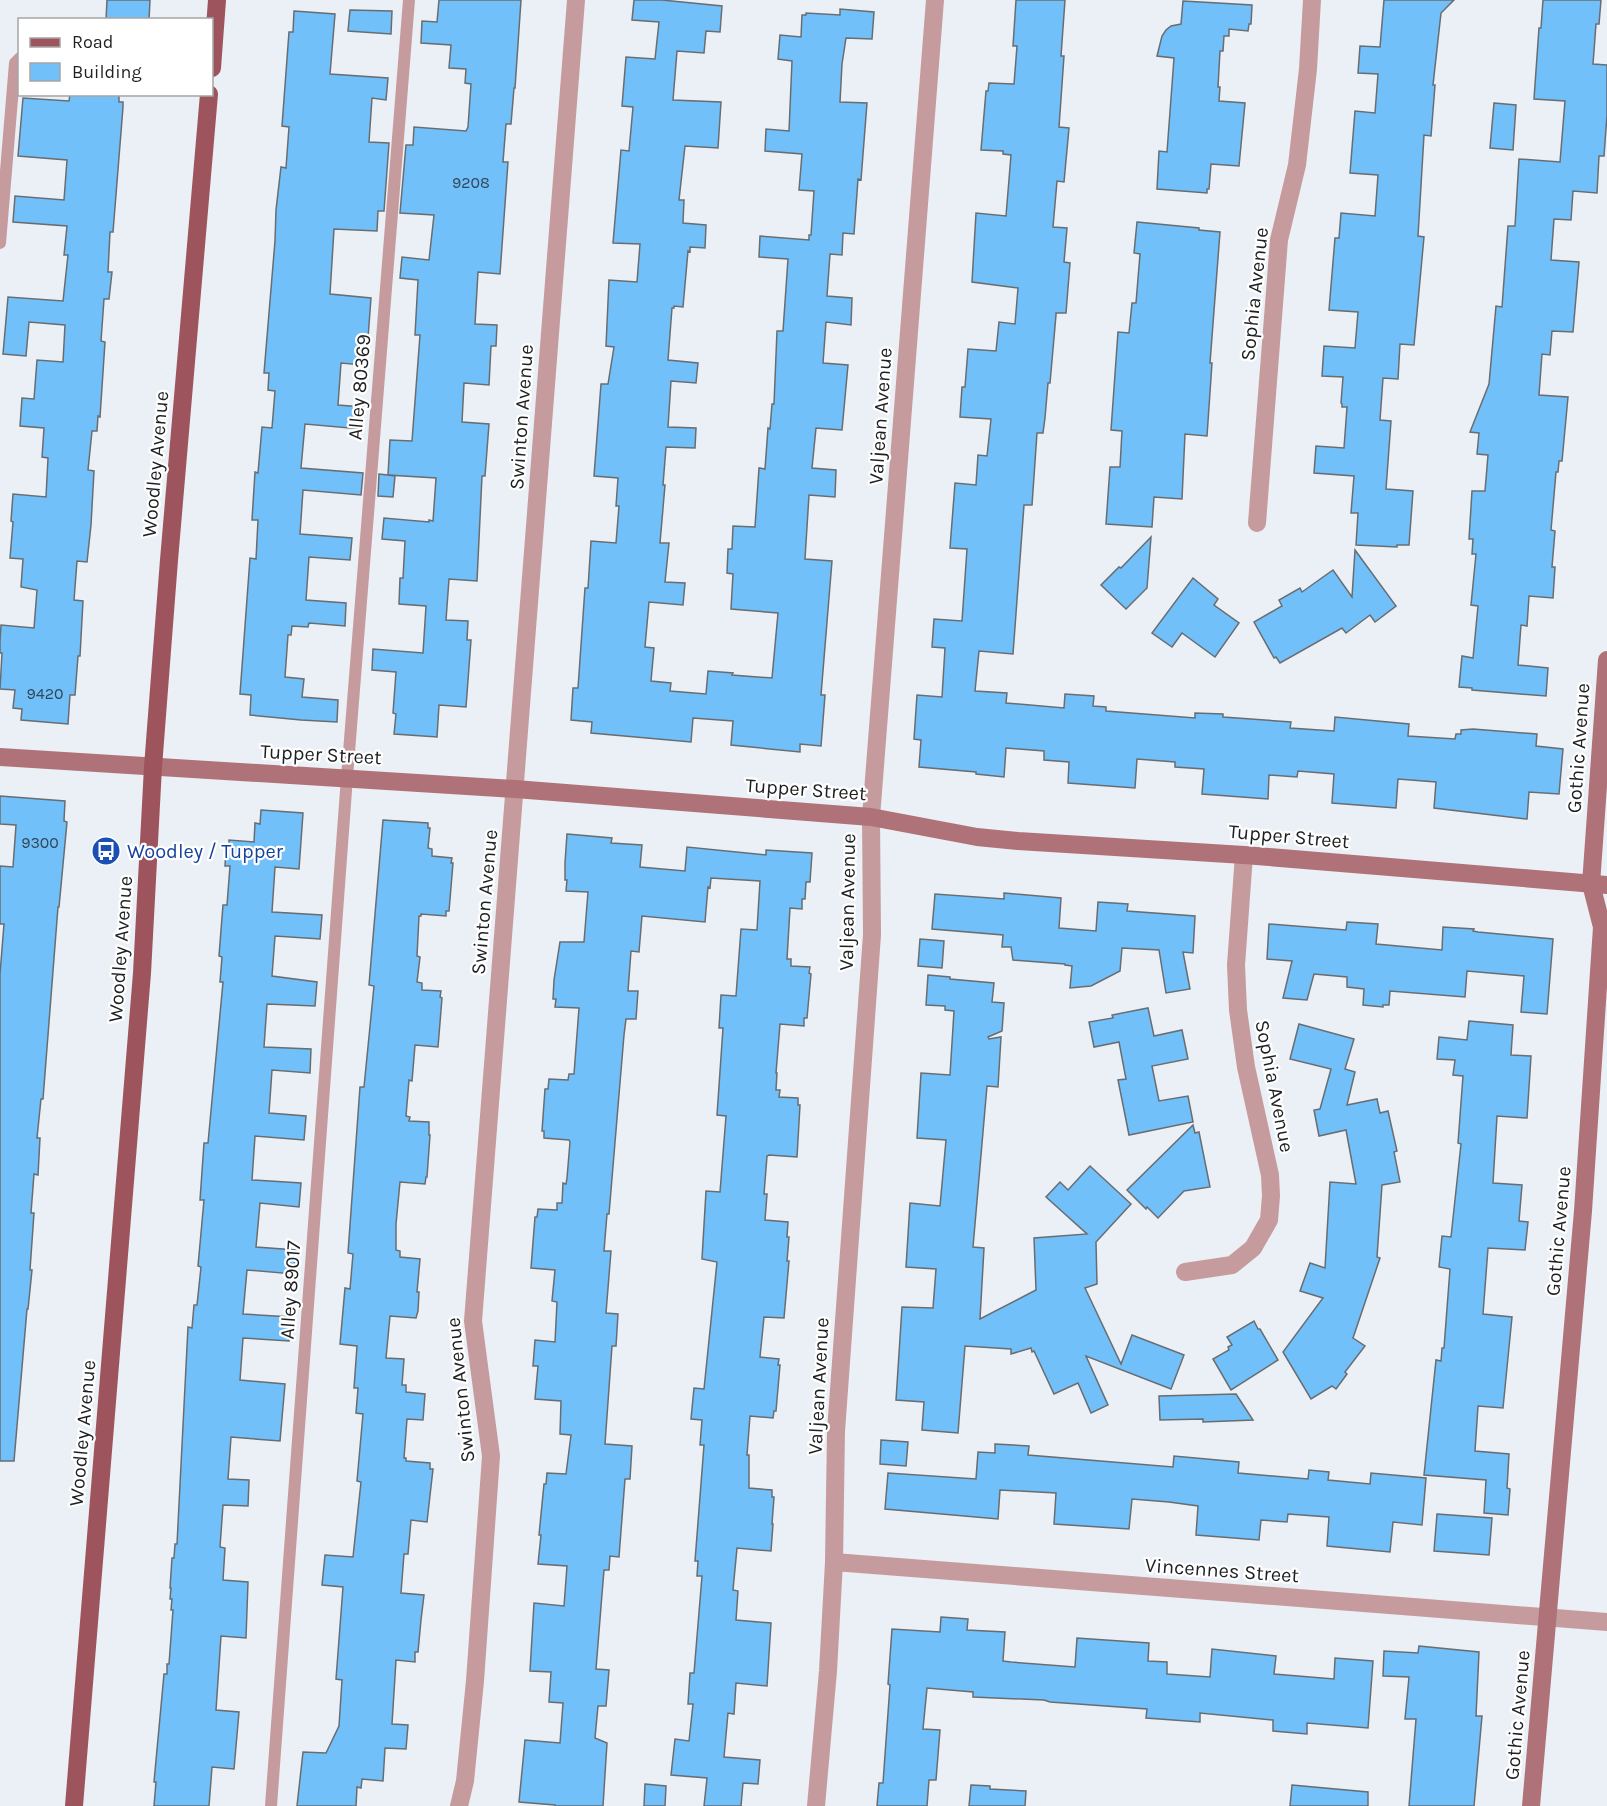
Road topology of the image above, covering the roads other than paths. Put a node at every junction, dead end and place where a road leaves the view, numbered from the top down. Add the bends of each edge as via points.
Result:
1 (217, 0) edge
2 (409, 0) edge
3 (576, 0) edge
4 (935, 0) edge
5 (1312, 0) edge
6 (213, 53) edge
7 (18, 60) edge
8 (209, 96) edge
9 (0, 243) edge
10 (1257, 523) dead end
11 (1607, 660) edge
12 (0, 757) edge
13 (153, 767) junction
14 (347, 777) junction
15 (515, 789) junction
16 (871, 816) junction
17 (1244, 855) junction
18 (1599, 884) edge
19 (1185, 1272) dead end
20 (834, 1562) junction
21 (1548, 1618) junction
22 (1607, 1622) edge
23 (74, 1806) edge
24 (271, 1806) edge
25 (459, 1806) edge
26 (816, 1806) edge
27 (1532, 1806) edge

1 - 6 main road
2 - 14 lane, Alley 80369
3 - 15 street, Swinton Avenue
4 - 16 street, Valjean Avenue
5 - 10 street, Sophia Avenue via 1297,165 1279,240
7 - 9 lane
8 - 13 main road, Woodley Avenue
11 - 18 street, Gothic Avenue
12 - 13 street, Tupper Street
13 - 14 street, Tupper Street
13 - 23 main road, Woodley Avenue via 142,973
14 - 15 street, Tupper Street
14 - 24 lane, Alley 89017
15 - 16 street, Tupper Street
15 - 25 street, Swinton Avenue via 473,1321 491,1456 475,1681
16 - 17 street, Tupper Street via 977,837
16 - 20 street, Valjean Avenue via 872,935 836,1431
17 - 18 street, Tupper Street
17 - 19 street, Sophia Avenue via 1236,965 1238,1010 1270,1175 1269,1220 1253,1248 1232,1264
18 - 21 street, Gothic Avenue via 1602,927 1583,1211
20 - 21 street, Vincennes Street
20 - 26 street, Valjean Avenue
21 - 22 street, Vincennes Street
21 - 27 street, Gothic Avenue

